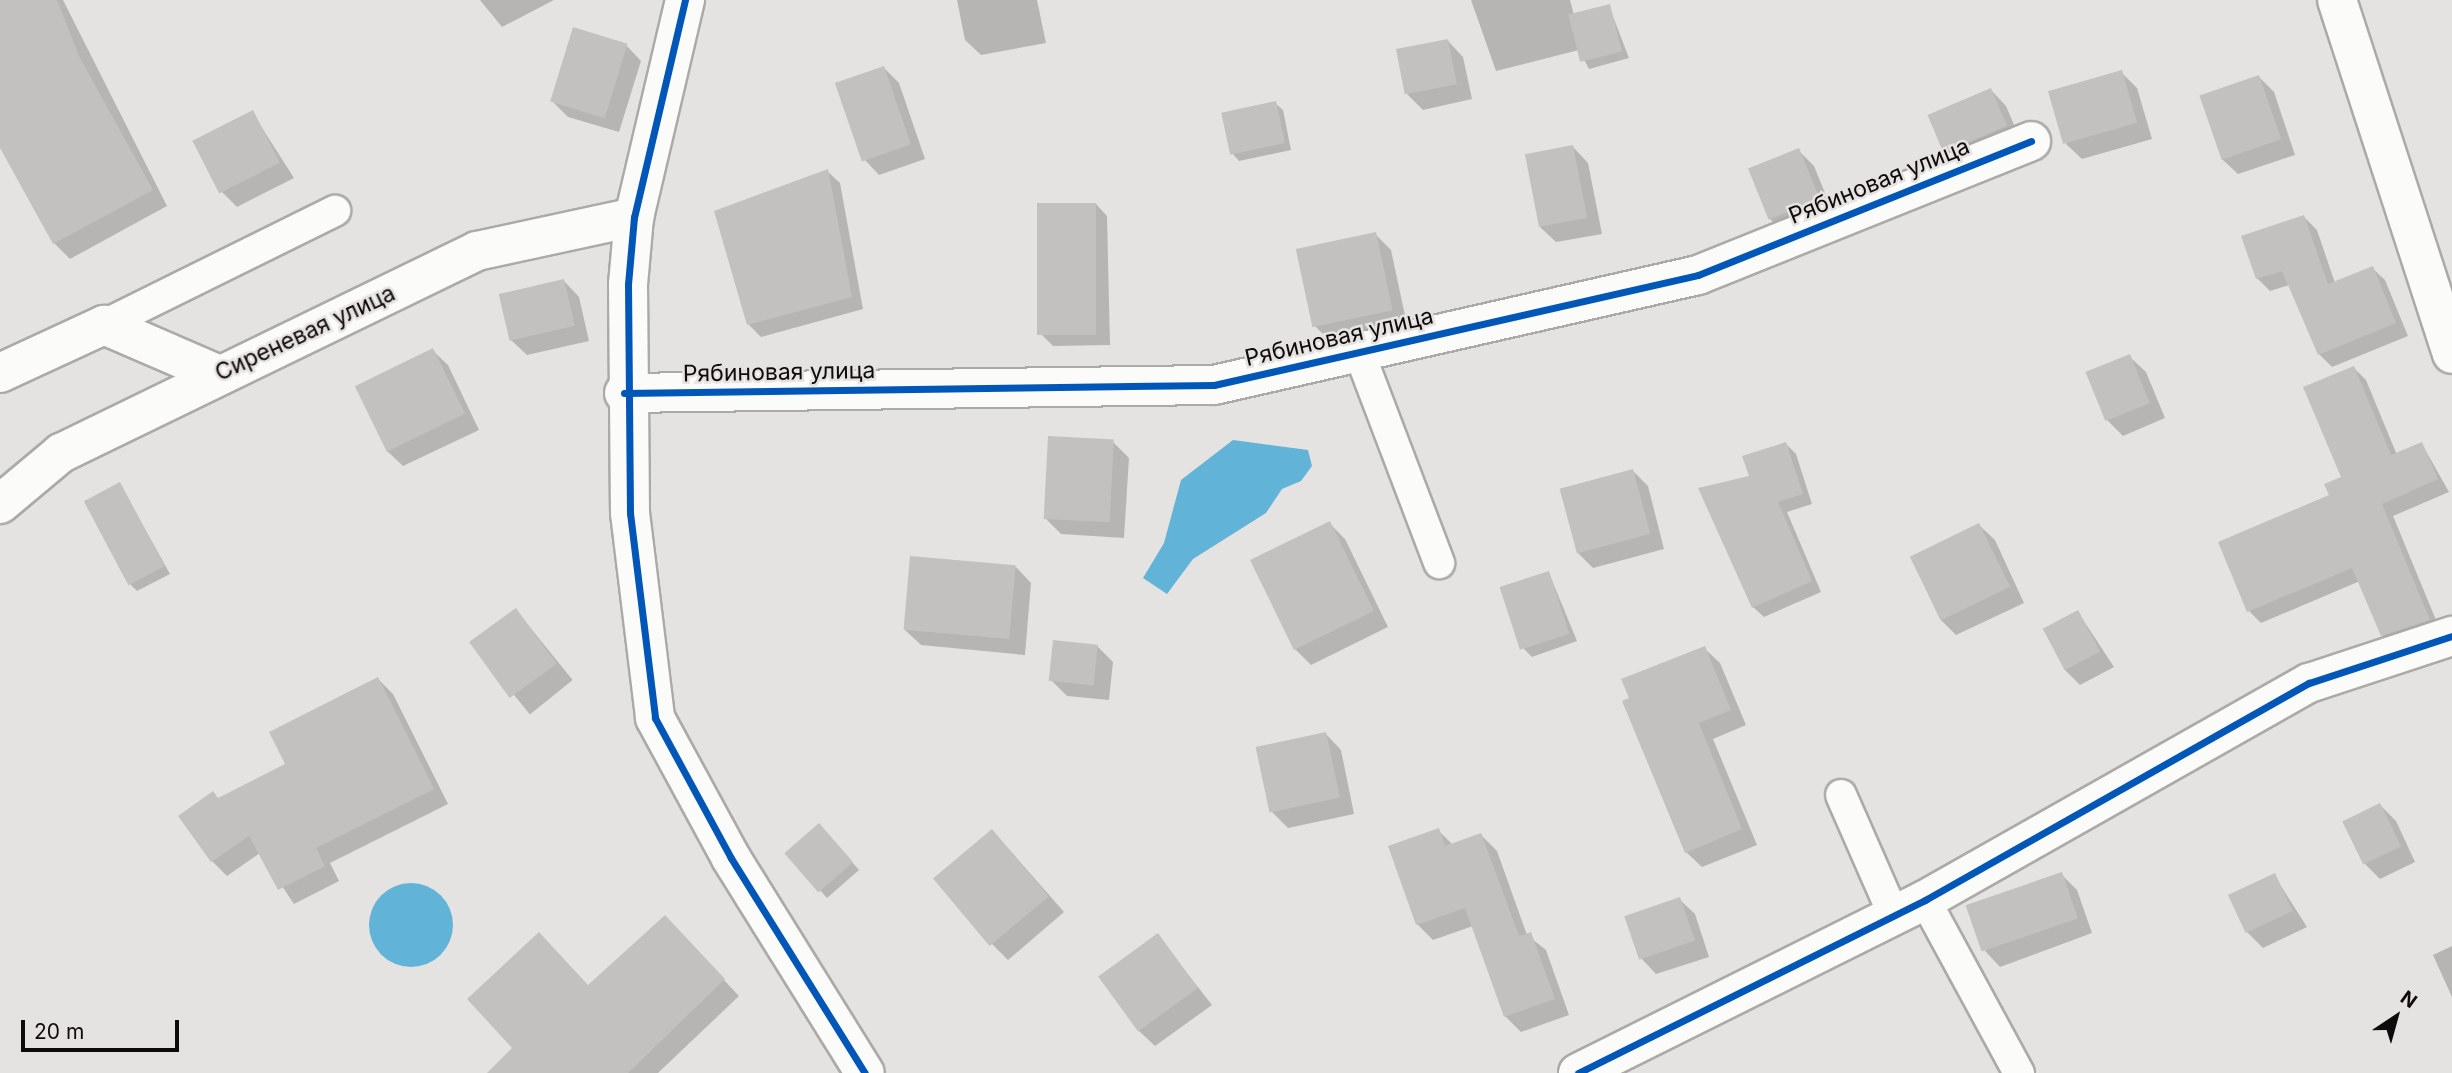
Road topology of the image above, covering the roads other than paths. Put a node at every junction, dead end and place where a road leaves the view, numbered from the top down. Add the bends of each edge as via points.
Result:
1 (685, 0) edge
2 (2337, 0) edge
3 (2031, 141) dead end
4 (335, 211) dead end
5 (634, 217) junction
6 (104, 325) junction
7 (1359, 352) junction
8 (2452, 354) edge
9 (0, 373) edge
10 (217, 374) junction
11 (624, 393) junction
12 (0, 504) edge
13 (1439, 563) dead end
14 (2452, 636) edge
15 (1841, 795) dead end
16 (1910, 908) junction
17 (865, 1073) edge
18 (1578, 1073) edge
19 (2019, 1073) edge

1 - 5 street
2 - 8 street
3 - 7 street, Рябиновая улица via 1698,275
4 - 6 lane
5 - 10 street, Сиреневая улица via 477,251
5 - 11 street
6 - 9 street
6 - 10 street
7 - 11 street, Рябиновая улица via 1214,385
7 - 13 lane
10 - 12 street, Сиреневая улица via 61,453
11 - 17 street via 630,513 655,718 731,858
14 - 16 street via 2309,683
15 - 16 lane
16 - 18 street
16 - 19 lane

